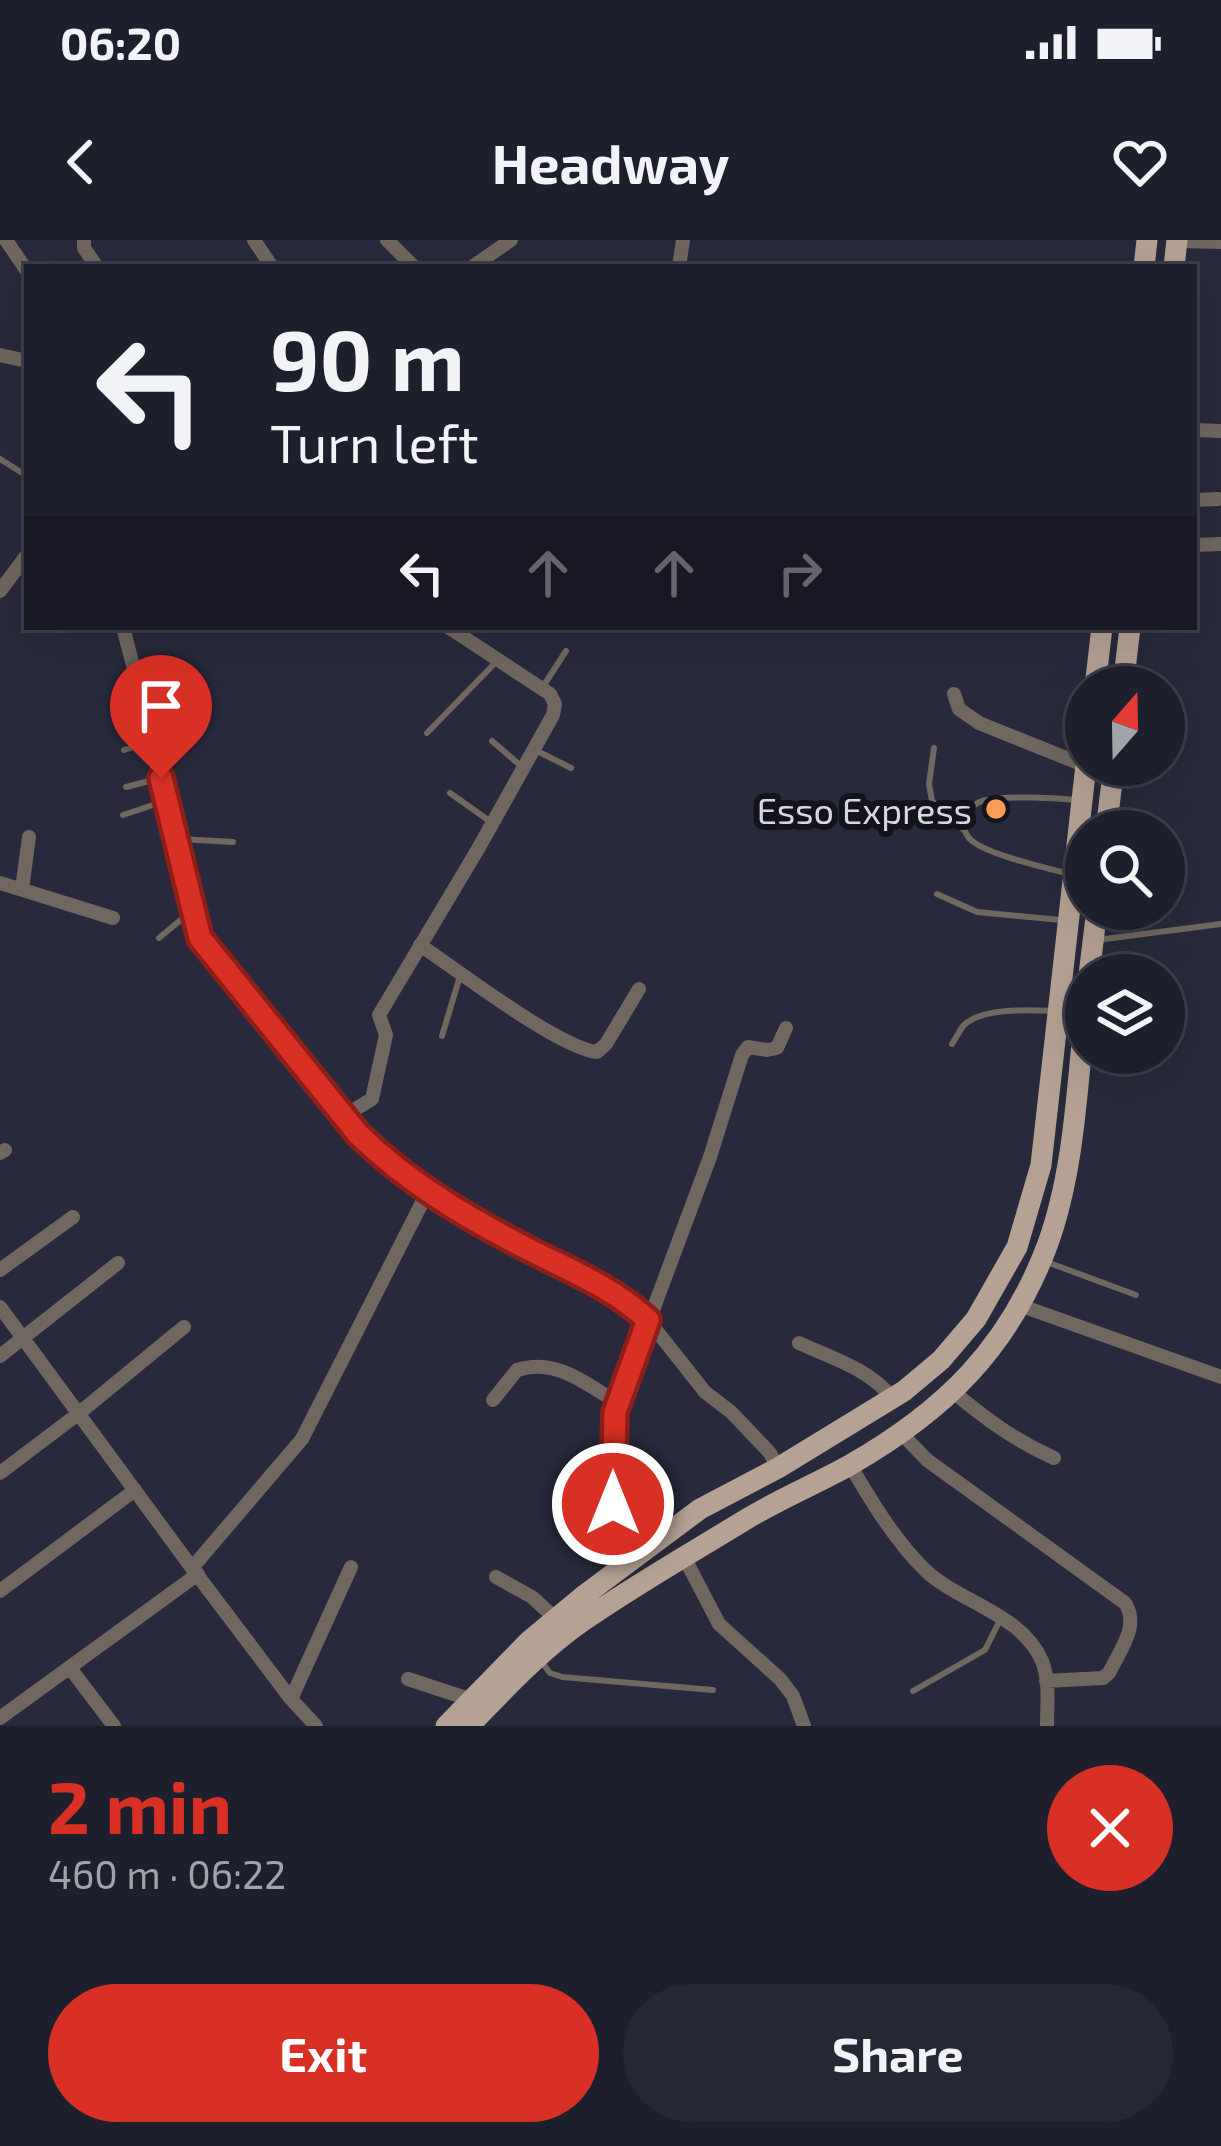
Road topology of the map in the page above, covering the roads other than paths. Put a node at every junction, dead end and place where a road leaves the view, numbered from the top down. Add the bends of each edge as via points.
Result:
1 (6, 240) edge
2 (387, 240) edge
3 (508, 240) edge
4 (1177, 240) edge
5 (1221, 242) edge
6 (411, 264) edge
7 (476, 264) edge
8 (24, 267) edge
9 (1217, 499) dead end
10 (1197, 500) edge
11 (24, 559) edge
12 (0, 591) edge
13 (123, 630) edge
14 (453, 630) edge
15 (1102, 630) edge
16 (1130, 630) edge
17 (566, 651) dead end
18 (498, 660) junction
19 (1097, 666) edge
20 (1125, 666) edge
21 (542, 688) junction
22 (954, 694) dead end
23 (428, 733) dead end
24 (492, 741) dead end
25 (152, 742) junction
26 (934, 748) dead end
27 (534, 749) junction
28 (124, 750) dead end
29 (1065, 757) edge
30 (523, 768) junction
31 (571, 768) dead end
32 (161, 778) junction
33 (1084, 786) edge
34 (126, 788) dead end
35 (450, 793) dead end
36 (167, 800) junction
37 (1082, 801) junction
38 (1081, 810) edge
39 (123, 815) dead end
40 (492, 823) junction
41 (964, 830) junction
42 (28, 837) dead end
43 (176, 839) junction
44 (233, 842) dead end
45 (1065, 873) edge
46 (0, 883) edge
47 (22, 890) junction
48 (937, 894) dead end
49 (192, 910) junction
50 (112, 918) dead end
51 (1065, 921) edge
52 (1221, 924) edge
53 (1067, 930) edge
54 (1094, 930) edge
55 (159, 938) dead end
56 (1093, 940) junction
57 (420, 945) junction
58 (1091, 954) edge
59 (461, 973) junction
60 (639, 989) dead end
61 (1058, 1011) junction
62 (786, 1028) dead end
63 (442, 1036) dead end
64 (952, 1044) dead end
65 (1078, 1074) edge
66 (344, 1116) junction
67 (428, 1191) junction
68 (73, 1217) dead end
69 (1041, 1260) junction
70 (118, 1263) dead end
71 (0, 1270) edge
72 (1136, 1295) dead end
73 (1019, 1306) junction
74 (0, 1307) edge
75 (648, 1320) junction
76 (184, 1327) dead end
77 (22, 1339) junction
78 (799, 1343) dead end
79 (0, 1355) edge
80 (1221, 1377) edge
81 (952, 1391) junction
82 (892, 1398) junction
83 (493, 1400) dead end
84 (618, 1403) junction
85 (78, 1414) junction
86 (901, 1432) junction
87 (1054, 1458) dead end
88 (850, 1465) junction
89 (778, 1468) junction
90 (0, 1473) edge
91 (134, 1490) junction
92 (685, 1557) junction
93 (624, 1566) junction
94 (351, 1567) dead end
95 (195, 1571) junction
96 (496, 1577) dead end
97 (0, 1591) edge
98 (1001, 1617) junction
99 (556, 1619) junction
100 (538, 1658) junction
101 (70, 1668) junction
102 (408, 1679) dead end
103 (1046, 1681) junction
104 (712, 1690) dead end
105 (913, 1691) dead end
106 (291, 1699) junction
107 (472, 1700) junction
108 (0, 1718) edge
109 (114, 1726) edge
110 (316, 1726) edge
111 (446, 1726) edge
112 (469, 1726) edge
113 (804, 1726) edge
114 (1047, 1726) edge

1 - 8 street
2 - 6 street
3 - 7 street
4 - 5 street
9 - 10 street
11 - 12 street
13 - 25 street
14 - 18 street
15 - 19 main road
16 - 20 main road
17 - 21 lane
18 - 21 street
18 - 23 lane
21 - 27 street via 555,704
22 - 29 street via 959,709 980,722
24 - 30 lane
25 - 28 lane
25 - 32 street
26 - 41 lane via 932,801
27 - 30 street
27 - 31 lane
30 - 40 street
32 - 34 lane
32 - 36 street
33 - 37 main road
35 - 40 lane
36 - 39 lane
36 - 43 street
37 - 38 main road
37 - 41 lane via 983,801 972,806
40 - 57 street
41 - 45 lane via 972,842
42 - 47 street
43 - 44 lane
43 - 49 street
46 - 47 street
47 - 50 street
48 - 51 lane via 977,912
49 - 55 lane
49 - 66 street via 208,951
52 - 56 lane
53 - 61 main road
54 - 56 main road
56 - 58 main road
57 - 59 street
57 - 66 street via 379,1015 386,1035 372,1099
59 - 60 street via 597,1052
59 - 63 lane
61 - 64 lane via 980,1016
61 - 82 main road via 1041,1165 1017,1247 976,1319
62 - 75 street via 777,1048 748,1047 742,1055
65 - 69 main road via 1059,1209
66 - 67 street via 383,1159
67 - 75 street via 594,1280
67 - 95 street via 302,1439
68 - 71 street
69 - 72 lane
69 - 73 main road
70 - 77 street
73 - 80 street
73 - 81 main road
74 - 77 street
75 - 84 street
75 - 89 street
76 - 85 street
77 - 79 street
77 - 85 street
78 - 82 street via 862,1372
81 - 86 main road
81 - 87 street via 1018,1442
82 - 89 main road
83 - 84 street via 518,1370 544,1366
84 - 93 street via 613,1504
85 - 90 street
85 - 91 street
86 - 88 main road
86 - 103 street via 927,1460 1130,1611 1132,1624 1109,1673
88 - 92 main road
88 - 98 street via 928,1573
89 - 93 main road via 700,1510
91 - 95 street
91 - 97 street
92 - 100 main road
92 - 113 street via 718,1624 780,1679
93 - 99 main road
94 - 106 street
95 - 101 street
95 - 106 street
96 - 99 street
98 - 103 street via 1025,1636
98 - 105 lane via 985,1650
99 - 107 main road
100 - 104 lane via 562,1677
100 - 112 main road
101 - 108 street
101 - 109 street
102 - 107 street
103 - 114 street
106 - 110 street
107 - 111 main road

